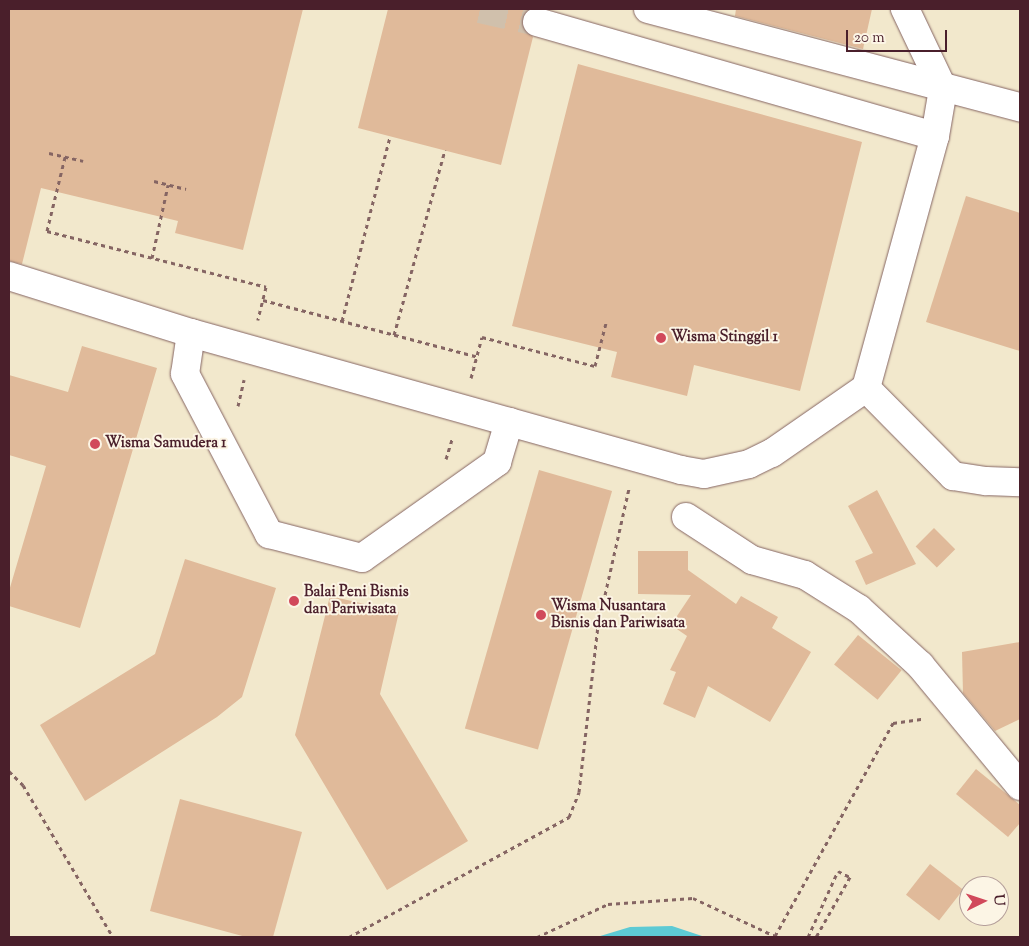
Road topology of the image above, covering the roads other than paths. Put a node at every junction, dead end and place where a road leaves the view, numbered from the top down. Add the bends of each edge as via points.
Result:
1 (648, 9) edge
2 (905, 9) edge
3 (537, 22) tunnel mouth
4 (943, 89) junction
5 (1020, 107) edge
6 (935, 136) junction
7 (9, 276) edge
8 (191, 334) junction
9 (866, 388) junction
10 (509, 422) junction
11 (1020, 482) edge
12 (686, 517) dead end
13 (1020, 786) edge

1 - 4 street
2 - 4 street
3 - 6 street
4 - 5 street
4 - 6 street
6 - 9 street
7 - 8 street
8 - 10 street
8 - 10 street via 185,374 269,534 362,558 497,462
9 - 10 street via 772,453 724,472 704,474
9 - 11 street via 954,476
12 - 13 street via 752,560 805,575 859,609 920,665

